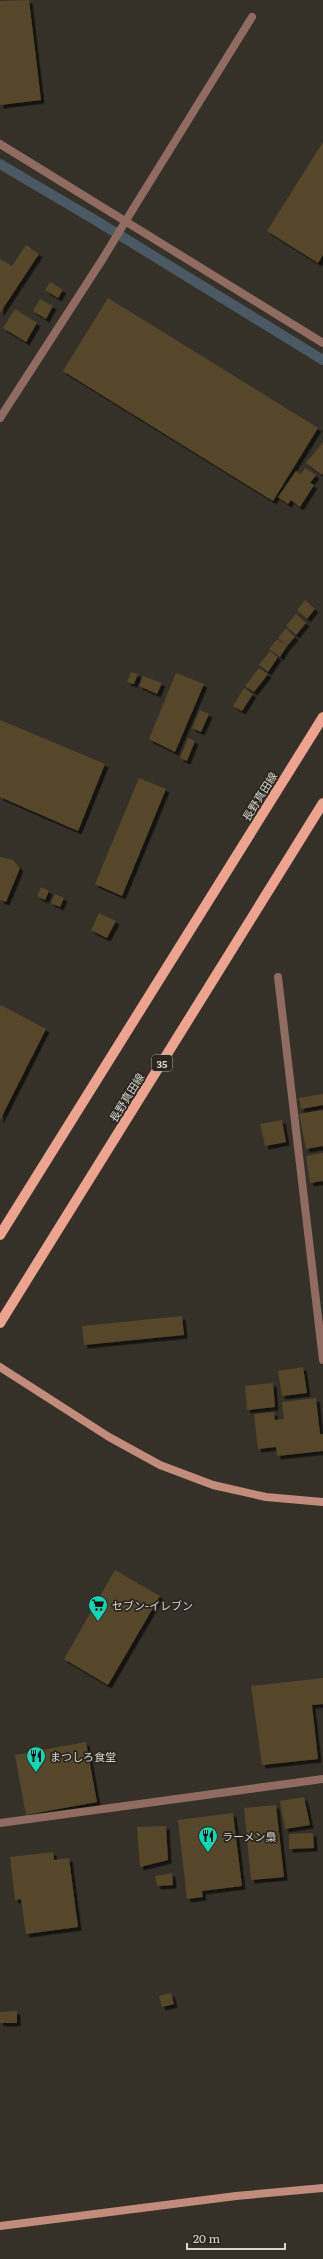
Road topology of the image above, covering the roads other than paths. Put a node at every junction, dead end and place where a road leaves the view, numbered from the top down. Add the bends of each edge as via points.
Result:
1 (252, 17) dead end
2 (0, 144) edge
3 (323, 343) edge
4 (0, 418) edge
5 (323, 717) edge
6 (323, 803) edge
7 (278, 977) dead end
8 (0, 1235) edge
9 (0, 1323) edge
10 (323, 1360) edge
11 (0, 1367) edge
12 (323, 1502) edge
13 (323, 1779) edge
14 (0, 1823) edge
15 (323, 2188) edge
16 (0, 2226) edge

1 - 4 street, bridge via 102,260
2 - 3 street
5 - 8 main road, 長野真田線
6 - 9 main road, 長野真田線 / 35
7 - 10 street
11 - 12 street via 109,1437 160,1465 213,1485 266,1497
13 - 14 street
15 - 16 street via 236,2196

